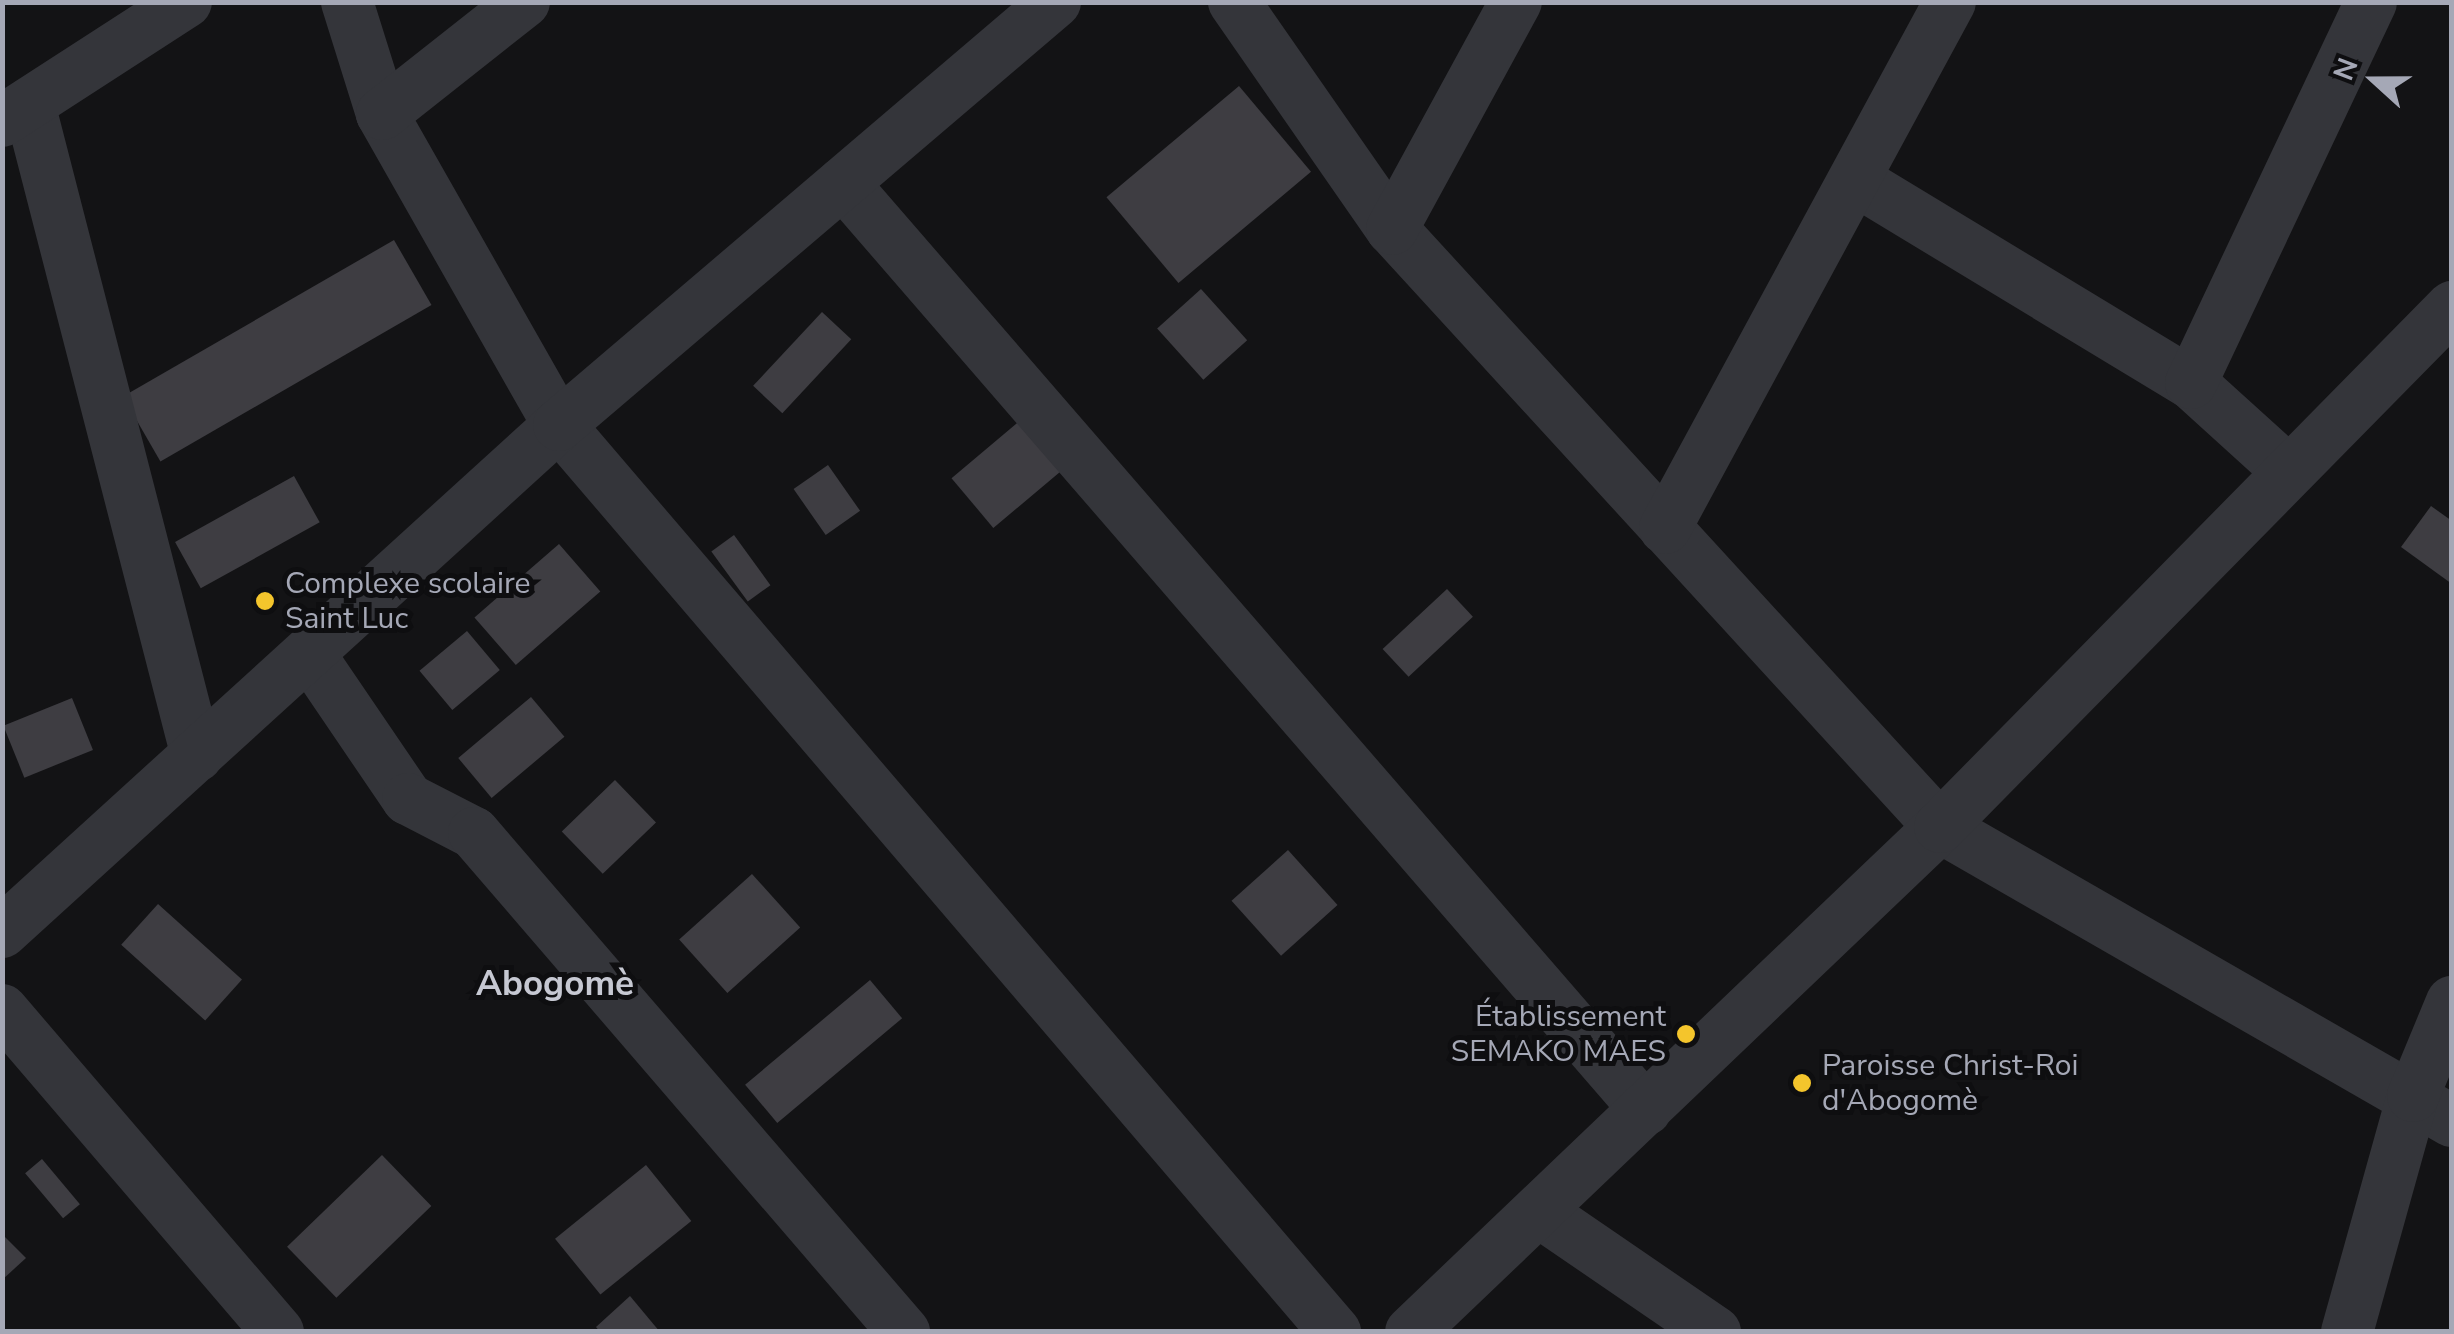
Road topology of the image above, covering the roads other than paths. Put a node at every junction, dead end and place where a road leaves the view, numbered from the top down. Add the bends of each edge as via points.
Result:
1 (186, 2) edge
2 (346, 2) edge
3 (524, 2) edge
4 (1055, 2) edge
5 (1234, 2) edge
6 (1516, 2) edge
7 (1950, 2) edge
8 (2371, 2) edge
9 (16, 112) edge
10 (382, 114) junction
11 (1857, 182) junction
12 (843, 183) junction
13 (1392, 228) junction
14 (2452, 307) edge
15 (2191, 384) junction
16 (559, 425) junction
17 (2290, 472) junction
18 (1665, 528) junction
19 (310, 655) junction
20 (198, 756) junction
21 (1940, 828) junction
22 (2, 932) edge
23 (2452, 1002) edge
24 (2, 1010) edge
25 (2432, 1109) edge
26 (1646, 1110) junction
27 (1540, 1213) junction
28 (278, 1332) edge
29 (904, 1332) edge
30 (1335, 1332) edge
31 (1410, 1332) edge
32 (1716, 1332) edge
33 (2348, 1332) edge

1 - 9 street
2 - 10 street
3 - 10 street
4 - 12 street
5 - 13 street
6 - 13 street
7 - 11 street
8 - 15 street
9 - 20 street
10 - 16 street
11 - 15 street
11 - 18 street
12 - 16 street
12 - 26 street
13 - 18 street
14 - 17 street
15 - 17 street
16 - 19 street
16 - 30 street
17 - 21 street
18 - 21 street
19 - 20 street
19 - 29 street via 408,799 474,833
20 - 22 street
21 - 25 street
21 - 26 street
23 - 25 street
24 - 28 street
25 - 33 street
26 - 27 street
27 - 31 street
27 - 32 street

